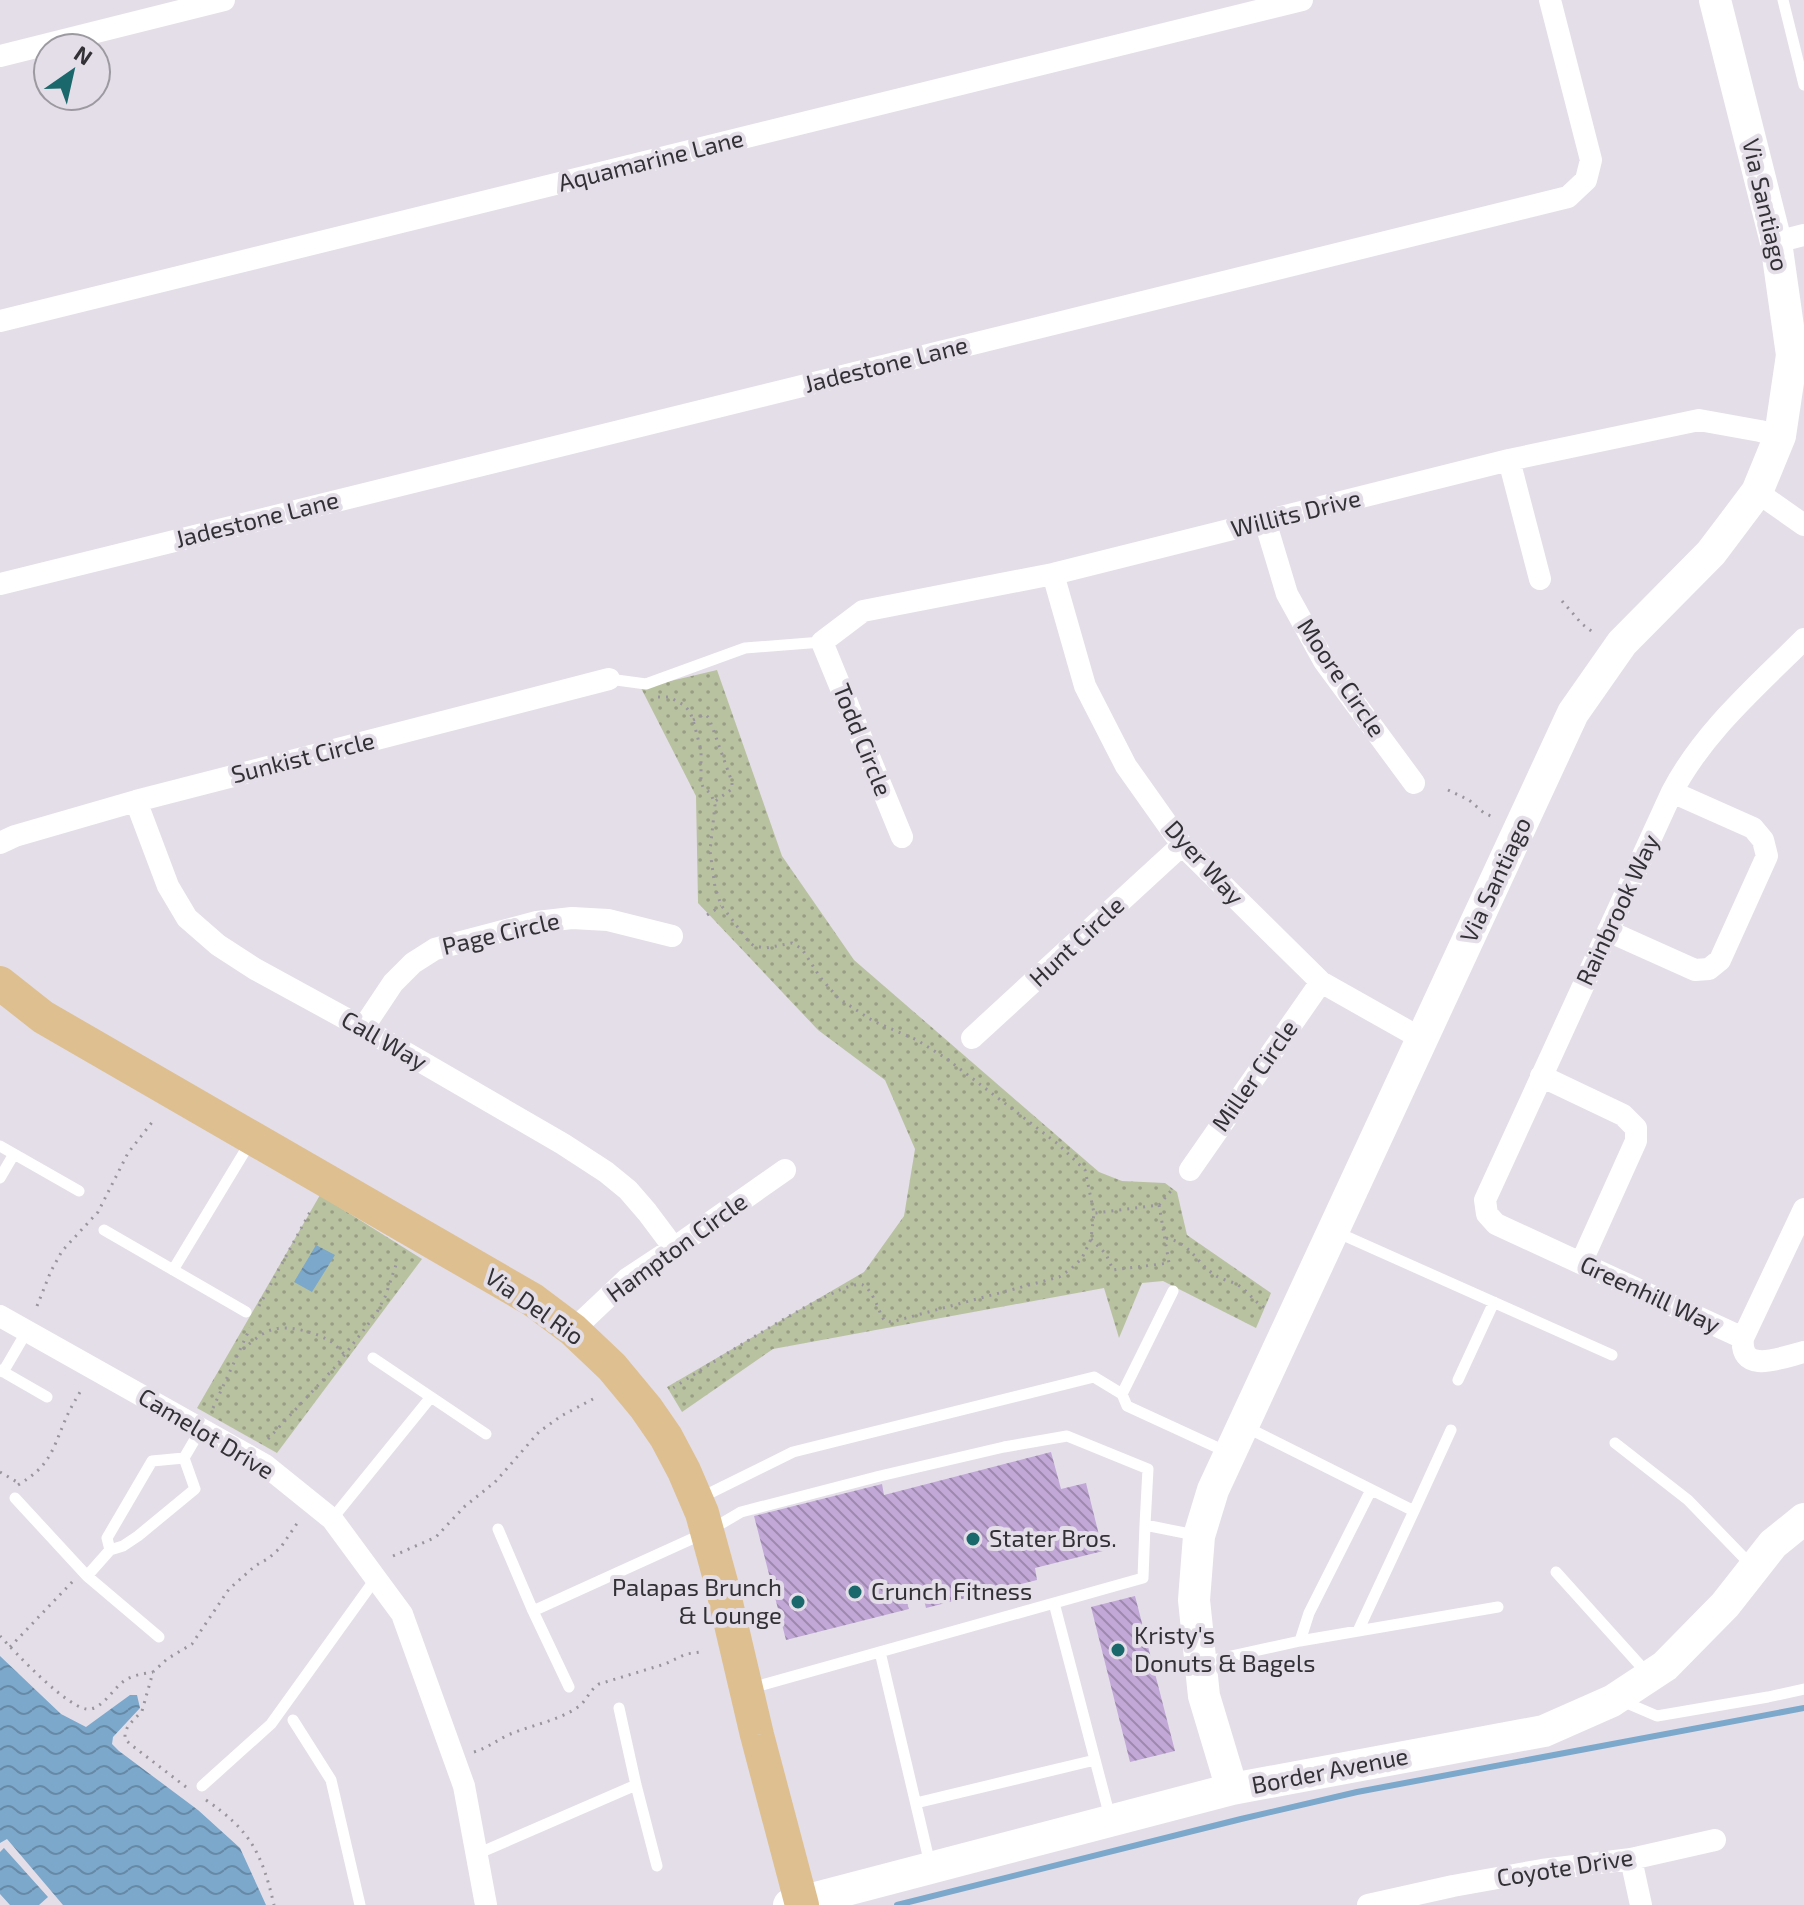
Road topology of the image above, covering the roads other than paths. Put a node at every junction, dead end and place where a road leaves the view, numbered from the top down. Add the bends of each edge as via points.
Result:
1 (224, 0) edge
2 (1302, 0) edge
3 (1550, 0) edge
4 (1715, 0) edge
5 (1783, 0) edge
6 (0, 56) edge
7 (1804, 85) edge
8 (1790, 239) edge
9 (0, 321) edge
10 (1780, 436) junction
11 (1509, 460) junction
12 (1757, 492) junction
13 (1265, 521) junction
14 (1804, 525) edge
15 (1053, 574) junction
16 (1540, 579) dead end
17 (0, 584) edge
18 (1804, 639) edge
19 (822, 642) junction
20 (609, 679) joint
21 (1414, 783) dead end
22 (1672, 792) junction
23 (136, 801) junction
24 (902, 837) dead end
25 (0, 843) edge
26 (1182, 845) junction
27 (1608, 931) junction
28 (672, 936) dead end
29 (1321, 982) junction
30 (0, 983) edge
31 (363, 1028) junction
32 (972, 1038) dead end
33 (1422, 1039) junction
34 (1541, 1076) junction
35 (253, 1137) junction
36 (0, 1146) edge
37 (14, 1154) junction
38 (785, 1170) dead end
39 (1190, 1170) dead end
40 (0, 1178) edge
41 (79, 1191) dead end
42 (1804, 1209) edge
43 (1487, 1214) joint
44 (104, 1230) dead end
45 (1334, 1231) junction
46 (674, 1248) junction
47 (1581, 1263) junction
48 (173, 1270) junction
49 (1173, 1291) dead end
50 (1494, 1302) junction
51 (246, 1312) dead end
52 (0, 1316) edge
53 (573, 1330) junction
54 (27, 1331) junction
55 (1743, 1338) junction
56 (1804, 1352) edge
57 (1612, 1355) dead end
58 (373, 1358) dead end
59 (2, 1371) edge
60 (1458, 1380) dead end
61 (1122, 1394) junction
62 (47, 1397) dead end
63 (431, 1397) junction
64 (201, 1429) junction
65 (1451, 1430) dead end
66 (486, 1434) dead end
67 (1237, 1440) junction
68 (1615, 1443) dead end
69 (184, 1458) junction
70 (1371, 1490) junction
71 (15, 1493) road end
72 (696, 1500) junction
73 (1414, 1511) junction
74 (332, 1519) junction
75 (1804, 1519) edge
76 (1145, 1525) junction
77 (498, 1529) dead end
78 (707, 1532) junction
79 (1199, 1536) junction
80 (110, 1550) junction
81 (1754, 1569) junction
82 (1556, 1572) dead end
83 (85, 1573) junction
84 (376, 1577) junction
85 (1054, 1603) junction
86 (1498, 1607) dead end
87 (533, 1611) junction
88 (1358, 1631) junction
89 (159, 1637) dead end
90 (1300, 1641) junction
91 (880, 1652) junction
92 (1199, 1663) junction
93 (1650, 1676) junction
94 (569, 1687) dead end
95 (1804, 1689) edge
96 (746, 1690) junction
97 (1617, 1698) junction
98 (619, 1708) dead end
99 (293, 1720) dead end
100 (1095, 1760) junction
101 (636, 1785) junction
102 (1232, 1789) junction
103 (198, 1790) road end
104 (916, 1803) junction
105 (1112, 1821) junction
106 (1715, 1840) dead end
107 (477, 1854) junction
108 (1631, 1859) junction
109 (657, 1866) dead end
110 (931, 1868) junction
111 (1455, 1896) edge
112 (797, 1904) edge
113 (360, 1905) edge
114 (486, 1905) edge
115 (1368, 1905) edge
116 (1641, 1905) edge

1 - 6 street
2 - 9 street, Aquamarine Lane
3 - 17 street, Jadestone Lane via 1591,160 1586,180 1568,197
4 - 8 street, Via Santiago
5 - 7 lane
8 - 10 street, Via Santiago via 1792,355
10 - 11 street, Willits Drive via 1699,420
10 - 12 street, Via Santiago
11 - 13 street, Willits Drive
11 - 16 street
12 - 14 street
12 - 33 street, Via Santiago via 1711,553 1622,643 1573,713
13 - 15 street, Willits Drive
13 - 21 street, Moore Circle via 1287,594 1324,661
15 - 19 street, Willits Drive via 863,611
15 - 26 street, Dyer Way via 1085,686 1126,766
18 - 22 street, Rainbrook Way via 1725,717 1684,767
19 - 20 lane via 745,648 646,684
19 - 24 street, Todd Circle
20 - 23 street, Sunkist Circle
22 - 27 street, Rainbrook Way
22 - 27 street via 1753,828 1763,840 1767,856 1720,960 1709,969 1695,970
23 - 25 street, Sunkist Circle
23 - 31 street, Call Way via 168,886 187,918 255,969
26 - 29 street, Dyer Way
26 - 32 street, Hunt Circle
27 - 34 street, Rainbrook Way
28 - 31 street, Page Circle via 608,920 572,918 435,949 393,983
29 - 33 street, Dyer Way
29 - 39 street, Miller Circle
30 - 35 main road, Via Del Rio via 43,1017
31 - 46 street, Call Way via 606,1172 638,1201
33 - 45 street, Via Santiago
34 - 43 street, Rainbrook Way via 1485,1200
34 - 47 street via 1623,1115 1636,1128 1636,1141
35 - 48 lane
35 - 53 main road, Via Del Rio via 533,1300
36 - 37 lane
37 - 40 lane
37 - 41 lane
38 - 46 street, Hampton Circle
42 - 55 street
43 - 47 street, Greenhill Way via 1496,1224
44 - 48 lane
45 - 50 lane
45 - 67 street, Via Santiago
46 - 53 street, Hampton Circle via 627,1279
47 - 55 street, Greenhill Way
48 - 51 lane
49 - 61 lane
50 - 57 lane
50 - 60 lane
52 - 54 street, Camelot Drive
53 - 72 main road, Via Del Rio via 646,1408
54 - 59 lane
54 - 64 street, Camelot Drive
55 - 56 street, Greenhill Way via 1747,1357 1758,1361
58 - 63 lane
59 - 62 lane
61 - 67 lane via 1127,1406
61 - 72 lane via 1094,1377 793,1452
63 - 66 lane
63 - 74 lane
64 - 69 lane
64 - 74 street, Camelot Drive via 265,1465
65 - 73 lane
67 - 70 lane
67 - 79 street, Via Santiago
68 - 81 lane via 1688,1500
69 - 80 lane via 152,1461 107,1538
69 - 80 lane via 195,1489 138,1536
70 - 73 lane
70 - 90 lane
71 - 83 lane
72 - 78 main road, Via Del Rio
73 - 88 lane
74 - 84 street, Camelot Drive
75 - 81 street, Border Avenue via 1773,1544
76 - 78 lane via 1148,1469 1067,1436 741,1512
76 - 79 lane
76 - 85 lane via 1143,1578
77 - 87 lane
78 - 87 lane
78 - 96 main road, Via Del Rio
79 - 92 street, Via Santiago via 1194,1600
80 - 83 lane
81 - 93 street, Border Avenue via 1725,1605
82 - 93 lane
83 - 89 lane
84 - 103 lane via 271,1724
84 - 107 street, Camelot Drive via 402,1614 464,1786
85 - 91 lane
85 - 100 lane
86 - 88 lane
87 - 94 lane
88 - 90 lane
90 - 92 lane
91 - 96 lane
91 - 104 lane
92 - 102 street, Via Santiago
93 - 97 street, Border Avenue
95 - 97 lane via 1657,1716
96 - 112 main road, Via Del Rio
97 - 102 street, Border Avenue via 1544,1731
98 - 101 lane
99 - 113 lane via 331,1780
100 - 104 lane
100 - 105 lane
101 - 107 lane
101 - 109 lane
102 - 105 street, Border Avenue
104 - 110 lane
105 - 110 street, Border Avenue
106 - 108 street, Coyote Drive
107 - 114 street, Camelot Drive
108 - 111 street, Coyote Drive via 1542,1870
108 - 116 street
110 - 112 street, Border Avenue
111 - 115 street, Coyote Drive

